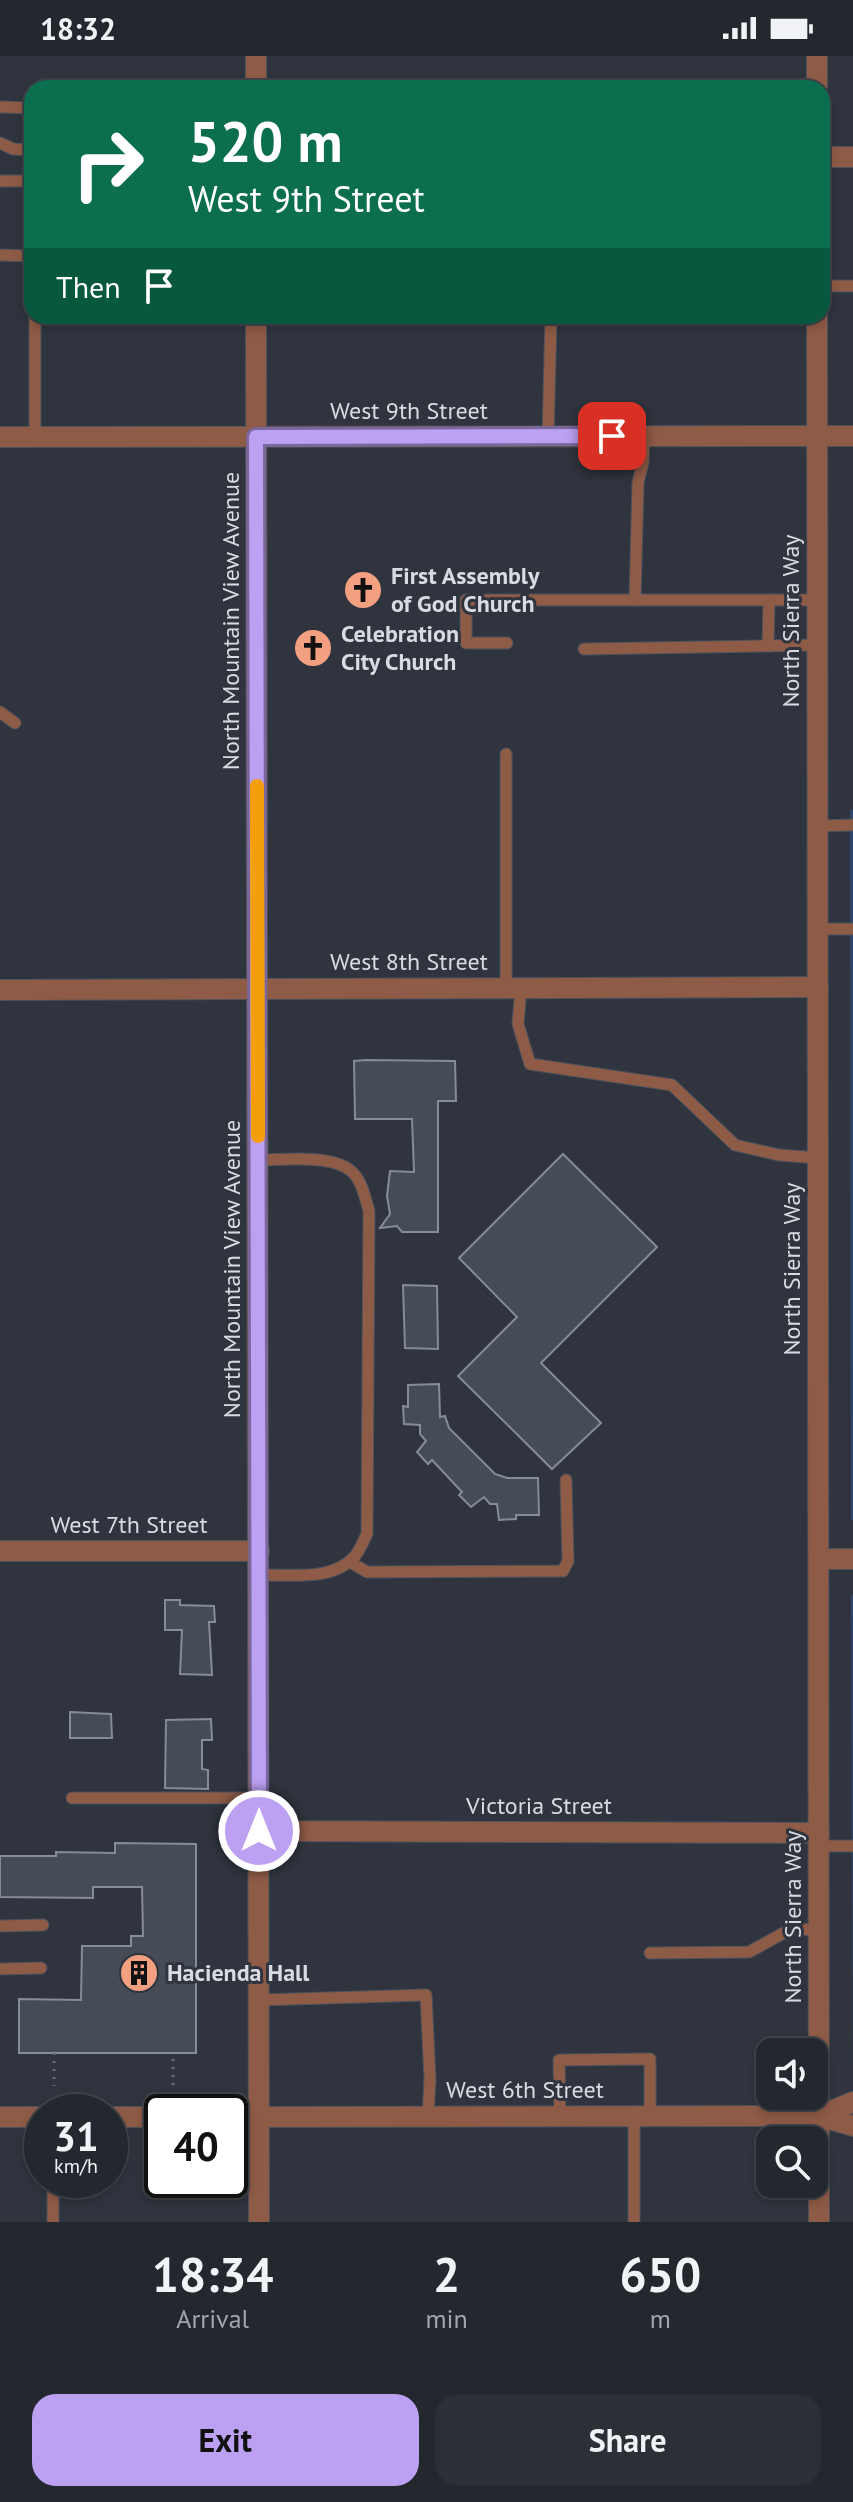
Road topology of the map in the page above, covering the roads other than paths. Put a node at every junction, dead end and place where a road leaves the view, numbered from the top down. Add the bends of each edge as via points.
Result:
1 (256, 56) edge
2 (817, 56) edge
3 (256, 80) edge
4 (817, 80) edge
5 (0, 107) edge
6 (24, 108) edge
7 (0, 143) edge
8 (24, 150) edge
9 (830, 157) edge
10 (853, 157) edge
11 (0, 181) edge
12 (24, 181) edge
13 (0, 255) edge
14 (24, 256) edge
15 (830, 286) edge
16 (853, 286) edge
17 (35, 324) edge
18 (256, 324) edge
19 (551, 324) edge
20 (817, 324) edge
21 (548, 436) junction
22 (644, 436) junction
23 (817, 436) junction
24 (853, 436) edge
25 (0, 437) edge
26 (35, 437) junction
27 (256, 437) junction
28 (635, 600) junction
29 (769, 600) junction
30 (818, 600) junction
31 (507, 643) dead end
32 (818, 645) junction
33 (768, 646) junction
34 (584, 649) dead end
35 (0, 712) edge
36 (15, 723) dead end
37 (506, 754) dead end
38 (853, 825) edge
39 (818, 826) junction
40 (818, 929) junction
41 (853, 929) edge
42 (818, 987) junction
43 (514, 988) junction
44 (258, 989) junction
45 (0, 990) edge
46 (818, 1158) junction
47 (258, 1160) junction
48 (566, 1480) dead end
49 (0, 1551) edge
50 (259, 1551) junction
51 (819, 1559) junction
52 (853, 1559) edge
53 (350, 1562) junction
54 (259, 1575) junction
55 (72, 1798) dead end
56 (259, 1798) junction
57 (259, 1831) junction
58 (819, 1840) junction
59 (853, 1846) edge
60 (43, 1925) dead end
61 (0, 1926) edge
62 (819, 1929) junction
63 (650, 1953) dead end
64 (41, 1968) dead end
65 (0, 1969) edge
66 (260, 2000) junction
67 (853, 2102) edge
68 (560, 2116) junction
69 (642, 2116) junction
70 (819, 2116) junction
71 (0, 2117) edge
72 (24, 2117) edge
73 (248, 2117) edge
74 (260, 2117) junction
75 (428, 2117) junction
76 (853, 2126) edge
77 (53, 2198) edge
78 (53, 2222) edge
79 (259, 2222) edge
80 (634, 2222) edge
81 (819, 2222) edge

1 - 3 street
2 - 4 street
5 - 6 lane
7 - 8 lane
9 - 10 street
11 - 12 lane
13 - 14 lane
15 - 16 lane
17 - 26 lane
18 - 27 street, North Mountain View Avenue
19 - 21 lane
20 - 23 street, North Sierra Way
21 - 22 street, West 9th Street
21 - 27 street, West 9th Street
22 - 23 street, West 9th Street
22 - 28 lane
23 - 24 street, West 9th Street
23 - 30 street, North Sierra Way
25 - 26 street, West 9th Street
26 - 27 street, West 9th Street
27 - 44 street, North Mountain View Avenue
28 - 29 lane
28 - 31 lane via 466,600 466,643
29 - 30 lane
29 - 33 lane
30 - 32 street, North Sierra Way
32 - 33 lane
32 - 39 street, North Sierra Way
33 - 34 lane
35 - 36 lane
37 - 43 lane
38 - 39 lane
39 - 40 street, North Sierra Way
40 - 41 lane
40 - 42 street, North Sierra Way
42 - 43 street, West 8th Street
42 - 46 street, North Sierra Way
43 - 44 street, West 8th Street
43 - 46 lane via 530,1064 672,1085 735,1145
44 - 45 street, West 8th Street
44 - 47 street, North Mountain View Avenue
46 - 51 street, North Sierra Way
47 - 50 street, North Mountain View Avenue
47 - 53 lane via 337,1164 351,1171 369,1211 367,1534
48 - 53 lane via 568,1561 563,1571 367,1572
49 - 50 street, West 7th Street
50 - 54 street, North Mountain View Avenue
51 - 52 street
51 - 58 street, North Sierra Way
53 - 54 lane via 324,1573
54 - 56 street, North Mountain View Avenue
55 - 56 lane
56 - 57 street, North Mountain View Avenue
57 - 58 street, Victoria Street
57 - 66 street, North Mountain View Avenue
58 - 59 lane
58 - 62 street, North Sierra Way
60 - 61 lane
62 - 63 lane via 789,1930 749,1952
62 - 70 street, North Sierra Way
64 - 65 lane
66 - 74 street, North Mountain View Avenue
66 - 75 lane via 426,1995
67 - 70 street
68 - 69 street, West 6th Street
68 - 69 lane via 559,2060 650,2059
68 - 75 street, West 6th Street
69 - 70 street, West 6th Street
69 - 80 lane
70 - 76 street
70 - 81 street, North Sierra Way
71 - 72 street
73 - 74 street, West 6th Street
74 - 75 street, West 6th Street
74 - 79 street, North Mountain View Avenue
77 - 78 lane

